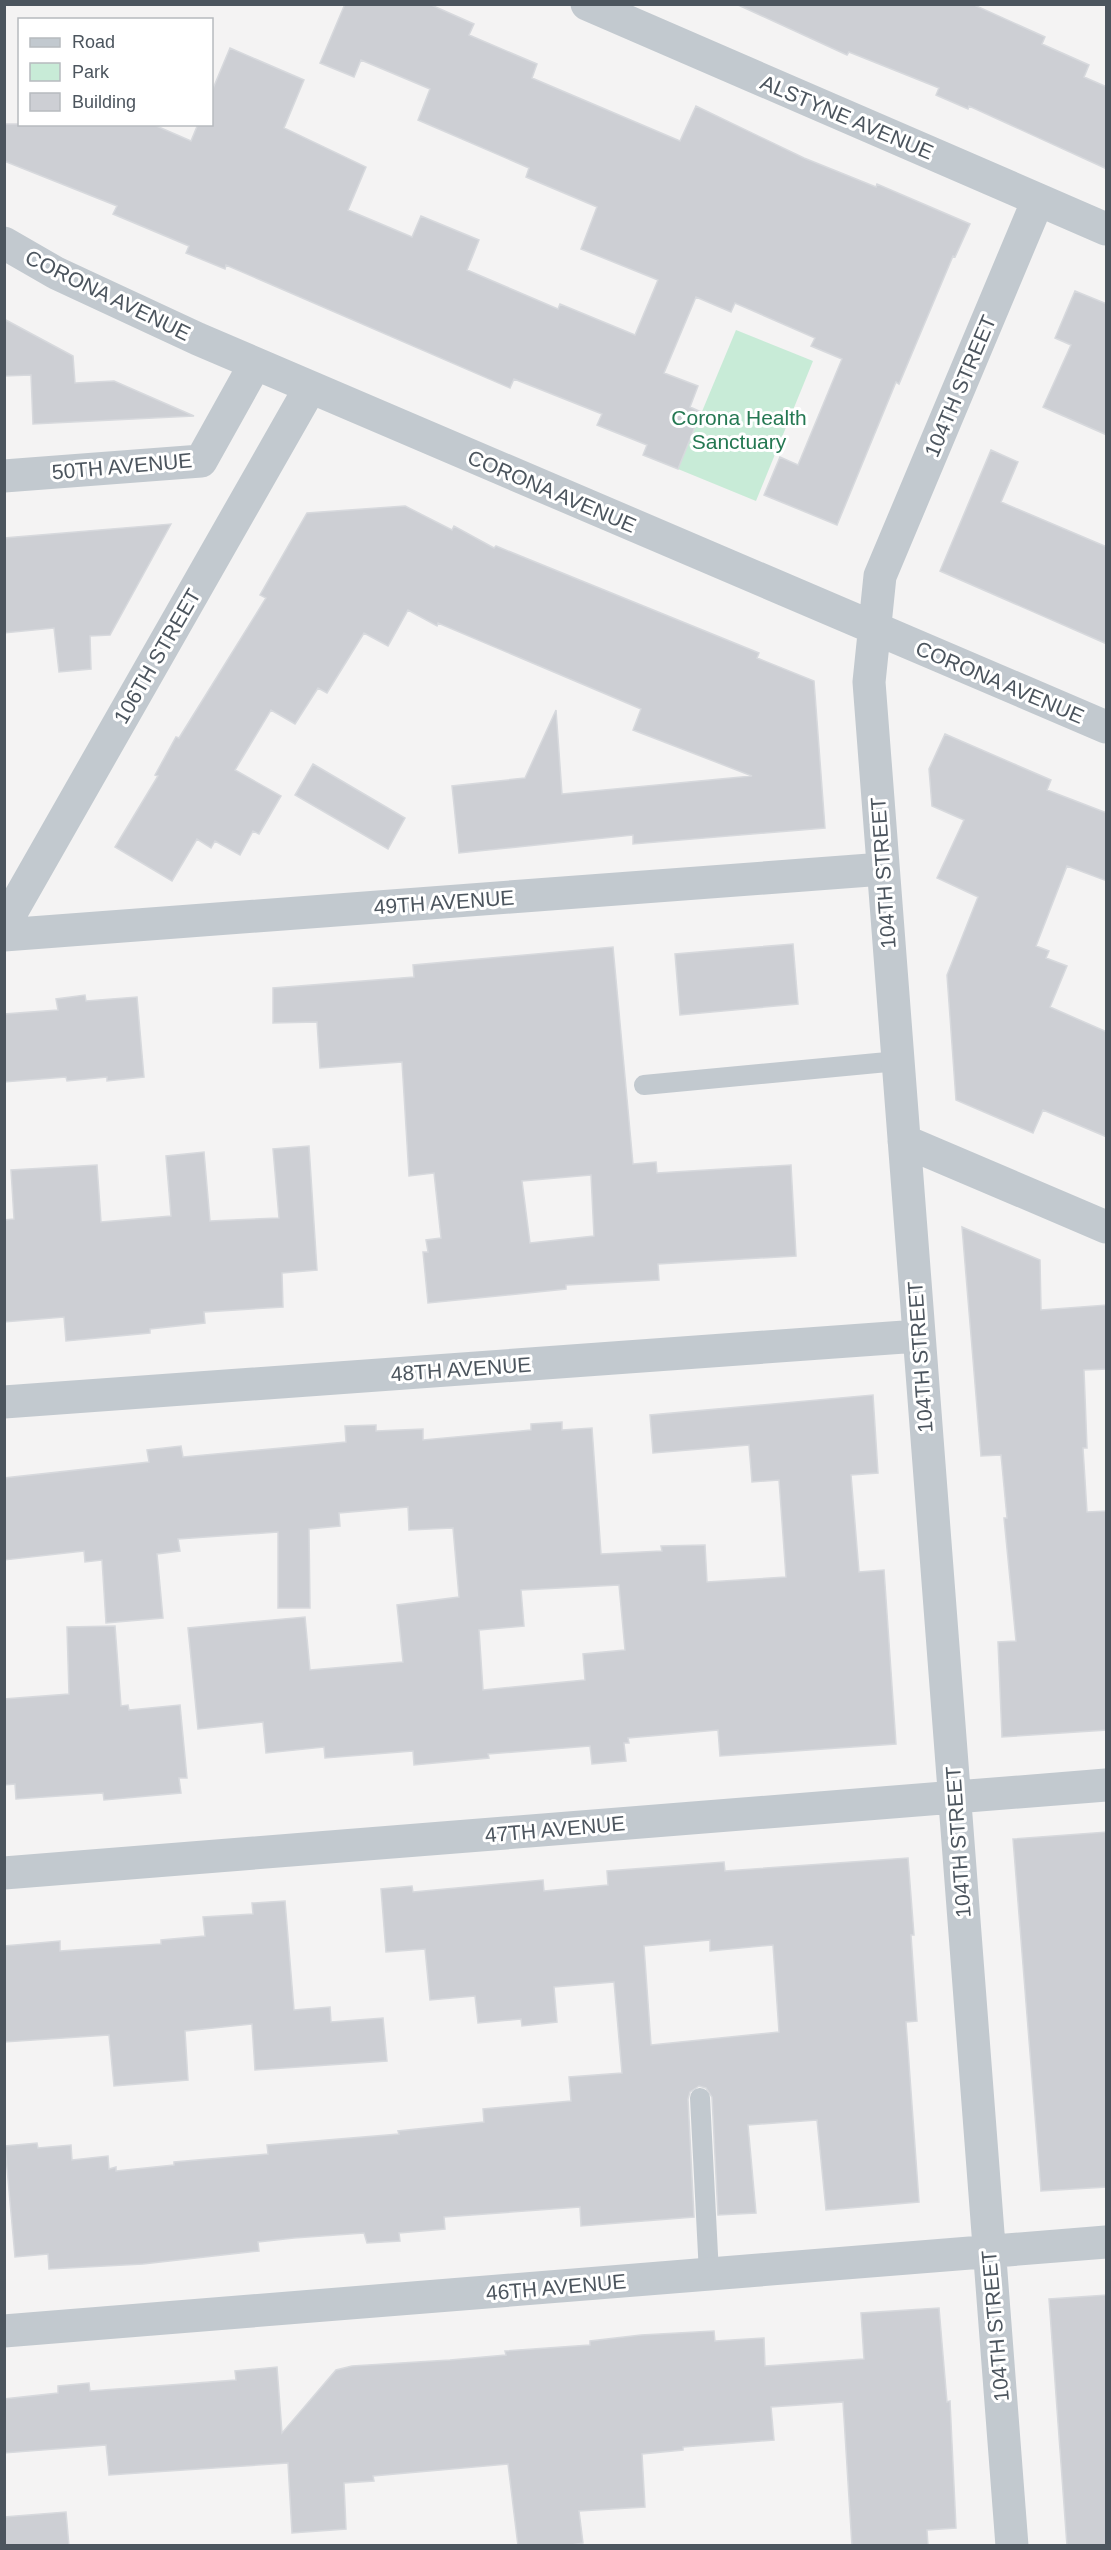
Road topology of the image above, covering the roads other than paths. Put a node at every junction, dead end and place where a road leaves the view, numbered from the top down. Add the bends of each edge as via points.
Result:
1 (587, 4) edge
2 (1038, 200) junction
3 (1107, 229) edge
4 (4, 243) edge
5 (255, 364) junction
6 (310, 388) junction
7 (4, 476) edge
8 (875, 629) junction
9 (1107, 727) edge
10 (883, 869) junction
11 (4, 925) edge
12 (4, 935) edge
13 (897, 1061) junction
14 (644, 1085) dead end
15 (904, 1141) junction
16 (1107, 1227) edge
17 (918, 1336) junction
18 (4, 1402) edge
19 (1107, 1785) edge
20 (954, 1797) junction
21 (4, 1873) edge
22 (700, 2098) dead end
23 (1107, 2242) edge
24 (989, 2250) junction
25 (709, 2274) junction
26 (4, 2331) edge
27 (1012, 2546) edge

1 - 2 street, ALSTYNE AVENUE
2 - 3 street, ALSTYNE AVENUE
2 - 8 street, 104TH STREET via 880,576
4 - 5 street, CORONA AVENUE via 56,273
5 - 6 street, CORONA AVENUE
5 - 7 street, 50TH AVENUE via 201,461
6 - 8 street, CORONA AVENUE
6 - 11 street, 106TH STREET
8 - 9 street, CORONA AVENUE
8 - 10 street, 104TH STREET via 869,682
10 - 12 street, 49TH AVENUE
10 - 13 street, 104TH STREET
13 - 14 lane
13 - 15 street, 104TH STREET
15 - 16 street
15 - 17 street, 104TH STREET
17 - 18 street, 48TH AVENUE
17 - 20 street, 104TH STREET
19 - 20 street, 47TH AVENUE
20 - 21 street, 47TH AVENUE
20 - 24 street, 104TH STREET
22 - 25 lane
23 - 24 street, 46TH AVENUE
24 - 25 street, 46TH AVENUE
24 - 27 street, 104TH STREET
25 - 26 street, 46TH AVENUE

